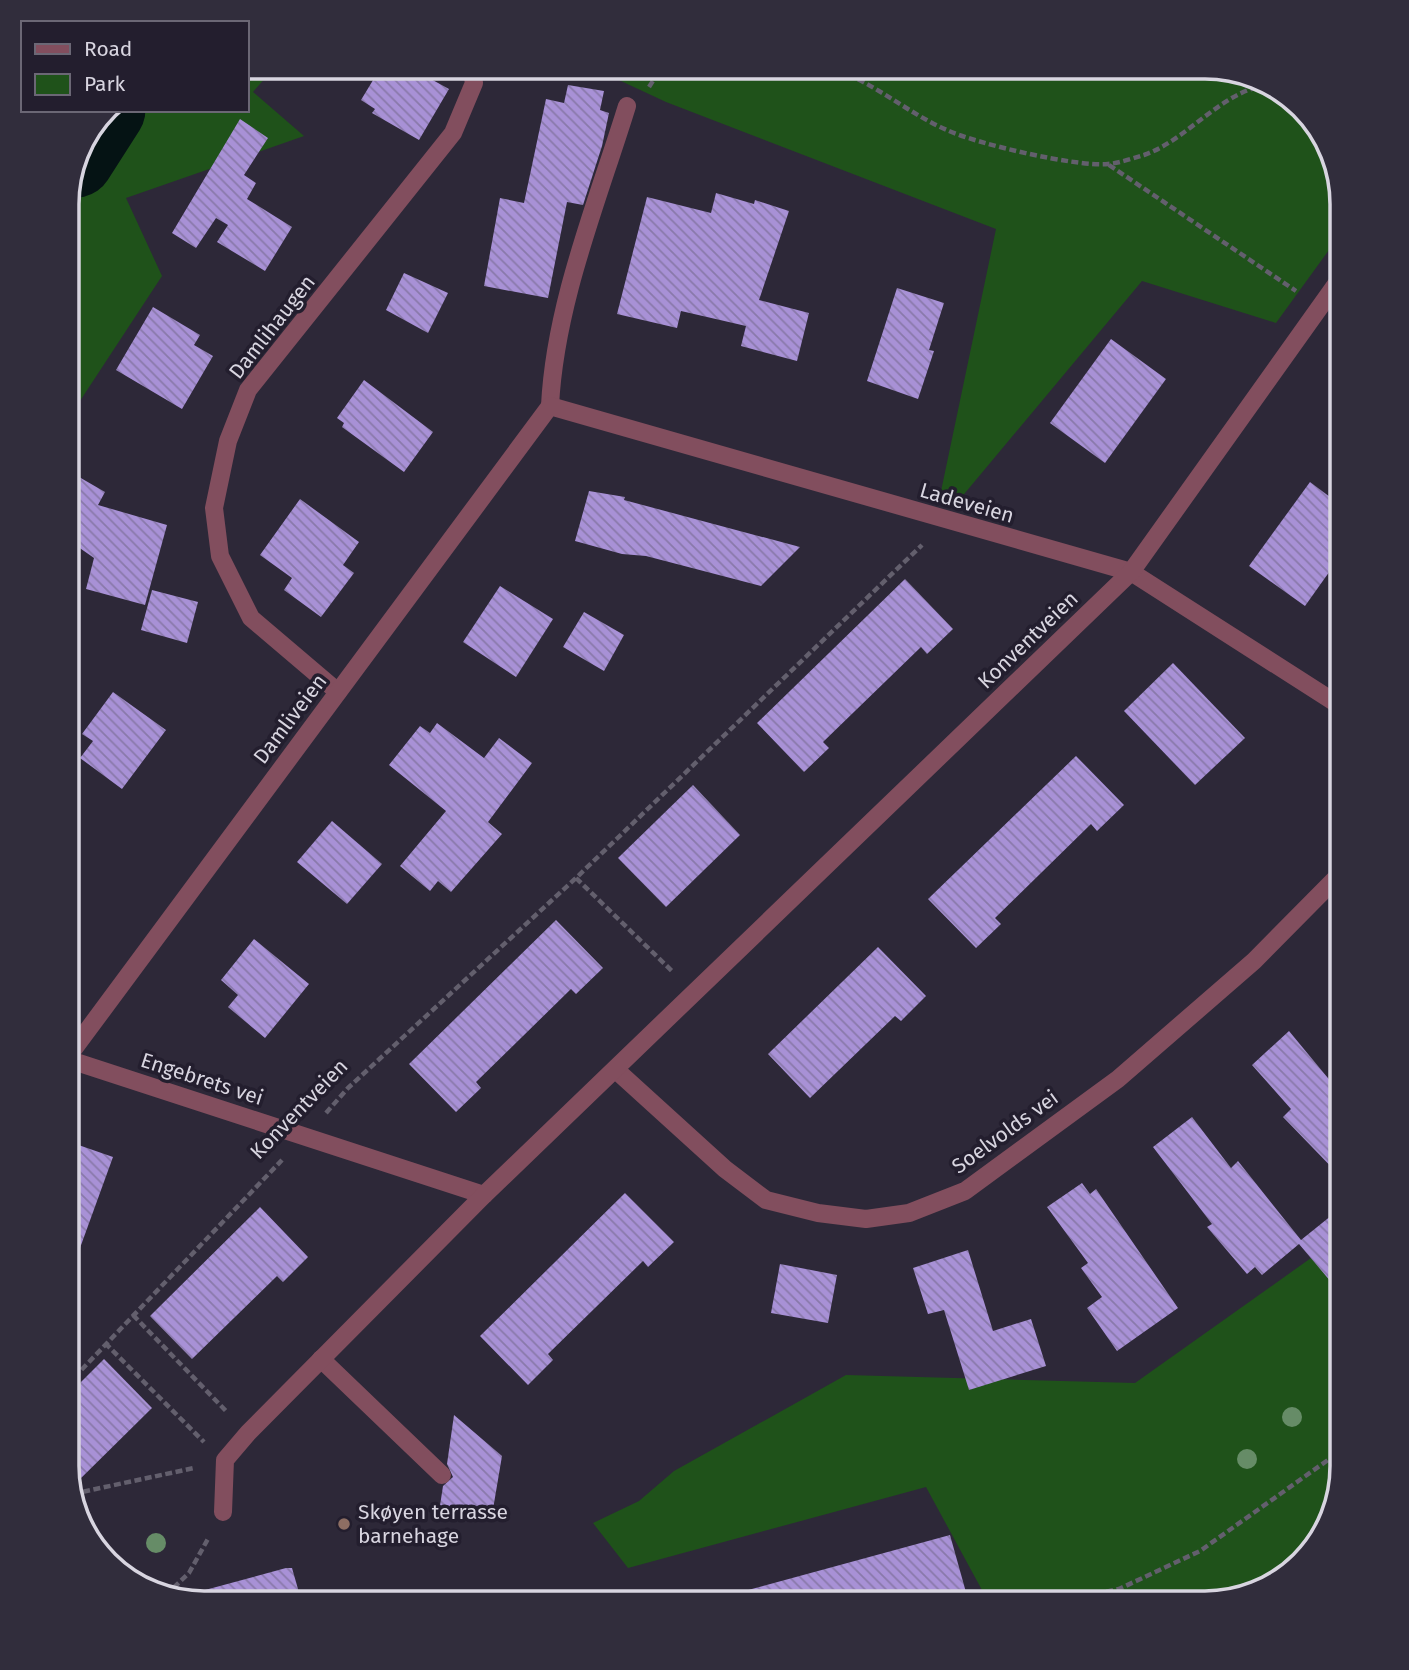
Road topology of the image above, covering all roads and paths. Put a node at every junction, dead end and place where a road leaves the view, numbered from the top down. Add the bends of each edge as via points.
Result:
1 (473, 79) edge
2 (851, 79) edge
3 (1251, 88) edge
4 (627, 106) dead end
5 (1108, 164) junction
6 (1330, 293) edge
7 (1320, 307) junction
8 (550, 406) junction
9 (946, 521) junction
10 (1131, 572) junction
11 (338, 692) junction
12 (1330, 699) edge
13 (576, 878) junction
14 (1330, 884) edge
15 (695, 994) junction
16 (79, 1043) edge
17 (79, 1063) edge
18 (616, 1070) junction
19 (306, 1136) junction
20 (484, 1195) junction
21 (133, 1315) junction
22 (106, 1343) junction
23 (321, 1359) junction
24 (79, 1371) edge
25 (248, 1433) junction
26 (1330, 1459) edge
27 (225, 1460) junction
28 (442, 1475) dead end
29 (81, 1492) edge
30 (223, 1512) joint
31 (174, 1587) edge
32 (1110, 1591) edge

1 - 11 street, Damlihaugen via 453,133 248,390 228,441 214,508 220,556 251,618
2 - 5 path via 948,131 1057,160
3 - 5 path via 1180,138
4 - 8 street via 567,302 552,363
5 - 7 path
6 - 7 street, Konventveien
7 - 10 street, Konventveien
8 - 9 street, Ladeveien
8 - 11 street, Damliveien
9 - 10 street, Ladeveien
9 - 13 path, Konventveien
10 - 12 street, Ladeveien
10 - 15 street, Konventveien
11 - 16 street, Damliveien
13 - 15 path
13 - 19 path, Konventveien via 348,1088
14 - 18 street, Soelvolds vei via 1254,961 1118,1079 965,1191 909,1213 866,1219 766,1200
15 - 18 street, Konventveien
17 - 19 street, Engebrets vei
18 - 20 street, Konventveien
19 - 20 street, Engebrets vei
19 - 21 path, Konventveien
20 - 23 street, Konventveien
21 - 22 path, Konventveien
21 - 25 path
22 - 24 path, Konventveien
22 - 27 path
23 - 25 street, Konventveien
23 - 28 street
25 - 27 street, Konventveien
26 - 32 path via 1200,1551
27 - 29 path
27 - 30 street
30 - 31 path via 189,1573

